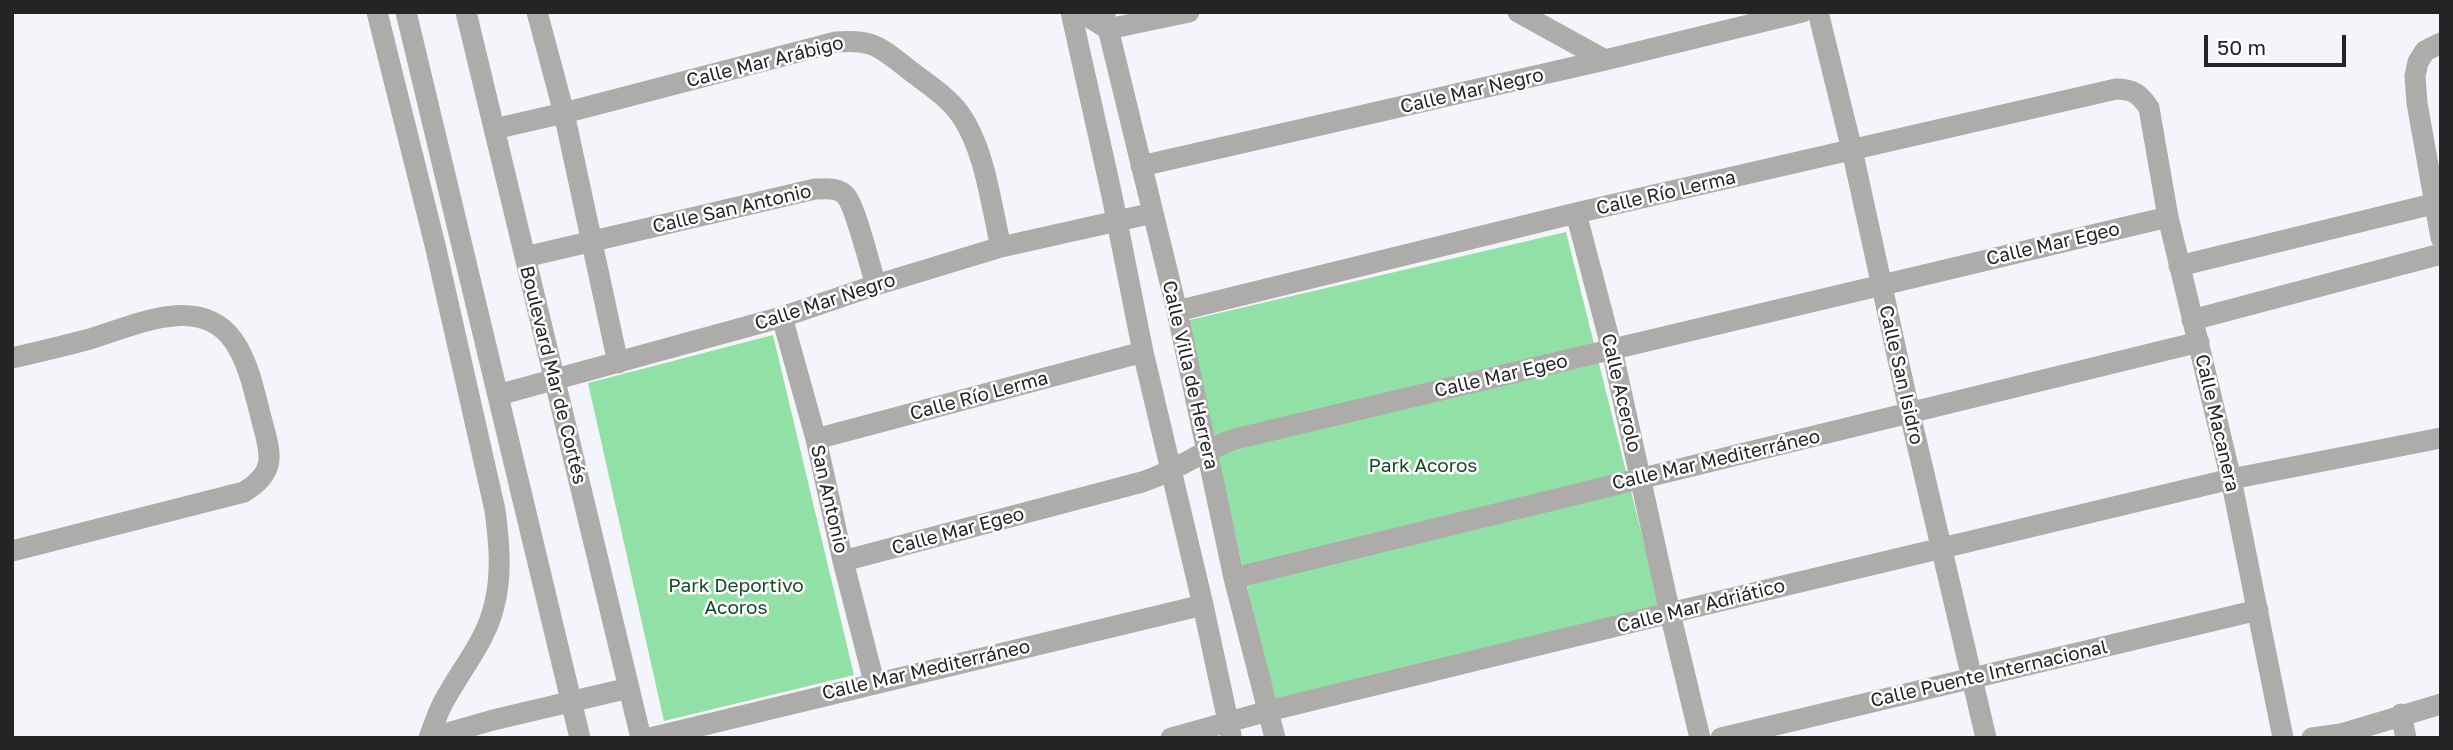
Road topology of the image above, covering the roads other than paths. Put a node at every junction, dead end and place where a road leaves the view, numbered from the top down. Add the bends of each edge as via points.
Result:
1 (377, 12) edge
2 (405, 12) edge
3 (466, 12) edge
4 (537, 12) edge
5 (1071, 12) edge
6 (1081, 12) edge
7 (1189, 12) edge
8 (1518, 12) edge
9 (1802, 12) edge
10 (1818, 12) edge
11 (1106, 21) edge
12 (2441, 43) edge
13 (1605, 60) junction
14 (2150, 108) joint
15 (564, 113) junction
16 (494, 129) junction
17 (1852, 150) junction
18 (1141, 166) junction
19 (2438, 203) edge
20 (1153, 213) junction
21 (1576, 213) junction
22 (2168, 217) junction
23 (1117, 222) junction
24 (2441, 238) edge
25 (590, 242) junction
26 (1001, 247) junction
27 (2441, 254) edge
28 (525, 257) junction
29 (2179, 266) junction
30 (1881, 284) junction
31 (876, 285) junction
32 (1177, 311) junction
33 (782, 317) junction
34 (2192, 320) junction
35 (2199, 342) junction
36 (1612, 350) junction
37 (1143, 352) junction
38 (12, 358) edge
39 (618, 363) junction
40 (555, 381) junction
41 (498, 395) junction
42 (1910, 414) junction
43 (2441, 438) edge
44 (816, 439) junction
45 (1207, 449) junction
46 (1170, 471) junction
47 (1639, 477) junction
48 (2231, 479) junction
49 (1941, 548) junction
50 (12, 551) edge
51 (843, 561) junction
52 (1234, 578) junction
53 (1203, 605) junction
54 (2258, 610) junction
55 (1670, 613) junction
56 (1973, 677) junction
57 (874, 682) junction
58 (629, 688) junction
59 (571, 701) junction
60 (2441, 704) edge
61 (1268, 711) junction
62 (2401, 715) junction
63 (1230, 731) edge
64 (2338, 736) edge
65 (429, 738) edge
66 (580, 738) edge
67 (641, 738) edge
68 (650, 738) edge
69 (1171, 738) edge
70 (1275, 738) edge
71 (1700, 738) edge
72 (1721, 738) edge
73 (1986, 738) edge
74 (2283, 738) edge
75 (2312, 738) edge
76 (2406, 738) edge

1 - 65 street via 435,245 499,540 495,604
2 - 41 street
3 - 16 street, Boulevard Mar de Cortés
4 - 15 street
5 - 23 street, Calle Villa de Herrera
6 - 11 street
7 - 11 street
8 - 13 street
9 - 13 street, Calle Mar Negro
10 - 17 street, Calle San Isidro
11 - 18 street, Calle Villa de Herrera
12 - 19 street via 2425,51 2415,76
13 - 18 street, Calle Mar Negro
14 - 17 street, Calle Río Lerma via 2129,89 2116,89
14 - 22 street, Calle Macanera
15 - 16 street, Calle Mar Arábigo
15 - 25 street
15 - 26 street, Calle Mar Arábigo via 836,41 867,42 946,98 959,113 972,133
16 - 28 street, Boulevard Mar de Cortés
17 - 21 street, Calle Río Lerma
17 - 30 street, Calle San Isidro
18 - 20 street, Calle Villa de Herrera
19 - 24 street
19 - 29 street
20 - 23 street, Calle Mar Negro
20 - 32 street, Calle Villa de Herrera
21 - 32 street, Calle Río Lerma
21 - 36 street, Calle Acerolo
22 - 29 street, Calle Macanera
22 - 30 street, Calle Mar Egeo
23 - 26 street, Calle Mar Negro
23 - 37 street, Calle Villa de Herrera
25 - 28 street, Calle San Antonio
25 - 31 street, Calle San Antonio via 815,189 835,189 846,195 853,209
25 - 39 street
26 - 31 street, Calle Mar Negro
27 - 34 street
28 - 40 street, Boulevard Mar de Cortés
29 - 34 street, Calle Macanera
30 - 36 street, Calle Mar Egeo
30 - 42 street, Calle San Isidro
31 - 33 street, Calle Mar Negro
32 - 45 street, Calle Villa de Herrera
33 - 39 street, Calle Mar Negro
33 - 44 street, San Antonio
34 - 35 street, Calle Macanera
35 - 42 street, Calle Mar Mediterráneo
35 - 48 street, Calle Macanera
36 - 45 street, Calle Mar Egeo
36 - 47 street, Calle Acerolo
37 - 44 street, Calle Río Lerma
37 - 46 street, Calle Villa de Herrera
38 - 50 street via 160,317 205,318 232,339 245,361 270,450 268,470 260,483 244,492
39 - 40 street, Calle Mar Negro
40 - 41 street, Calle Mar Negro
40 - 58 street, Boulevard Mar de Cortés
41 - 59 street
42 - 47 street, Calle Mar Mediterráneo
42 - 49 street, Calle San Isidro
43 - 48 street, Calle Mar Adriático
44 - 51 street, San Antonio
45 - 46 street, Calle Mar Egeo
45 - 52 street, Calle Villa de Herrera
46 - 51 street, Calle Mar Egeo
46 - 53 street, Calle Villa de Herrera
47 - 52 street, Calle Mar Mediterráneo
47 - 55 street, Calle Acerolo
48 - 49 street, Calle Mar Adriático
48 - 54 street, Calle Macanera
49 - 55 street, Calle Mar Adriático
49 - 56 street, Calle San Isidro
51 - 57 street, San Antonio
52 - 61 street, Calle Villa de Herrera
53 - 57 street, Calle Mar Mediterráneo
53 - 63 street, Calle Villa de Herrera
54 - 56 street, Calle Puente Internacional
54 - 74 street, Calle Macanera
55 - 61 street, Calle Mar Adriático
55 - 71 street, Calle Acerolo
56 - 72 street, Calle Puente Internacional
56 - 73 street, Calle San Isidro
57 - 68 street, Calle Mar Mediterráneo
58 - 59 street
58 - 67 street, Boulevard Mar de Cortés
59 - 65 street
59 - 66 street
60 - 62 street
61 - 63 street, Calle Mar Adriático
61 - 70 street, Calle Villa de Herrera
62 - 64 street
62 - 76 street
63 - 69 street, Calle Mar Adriático
64 - 75 street

